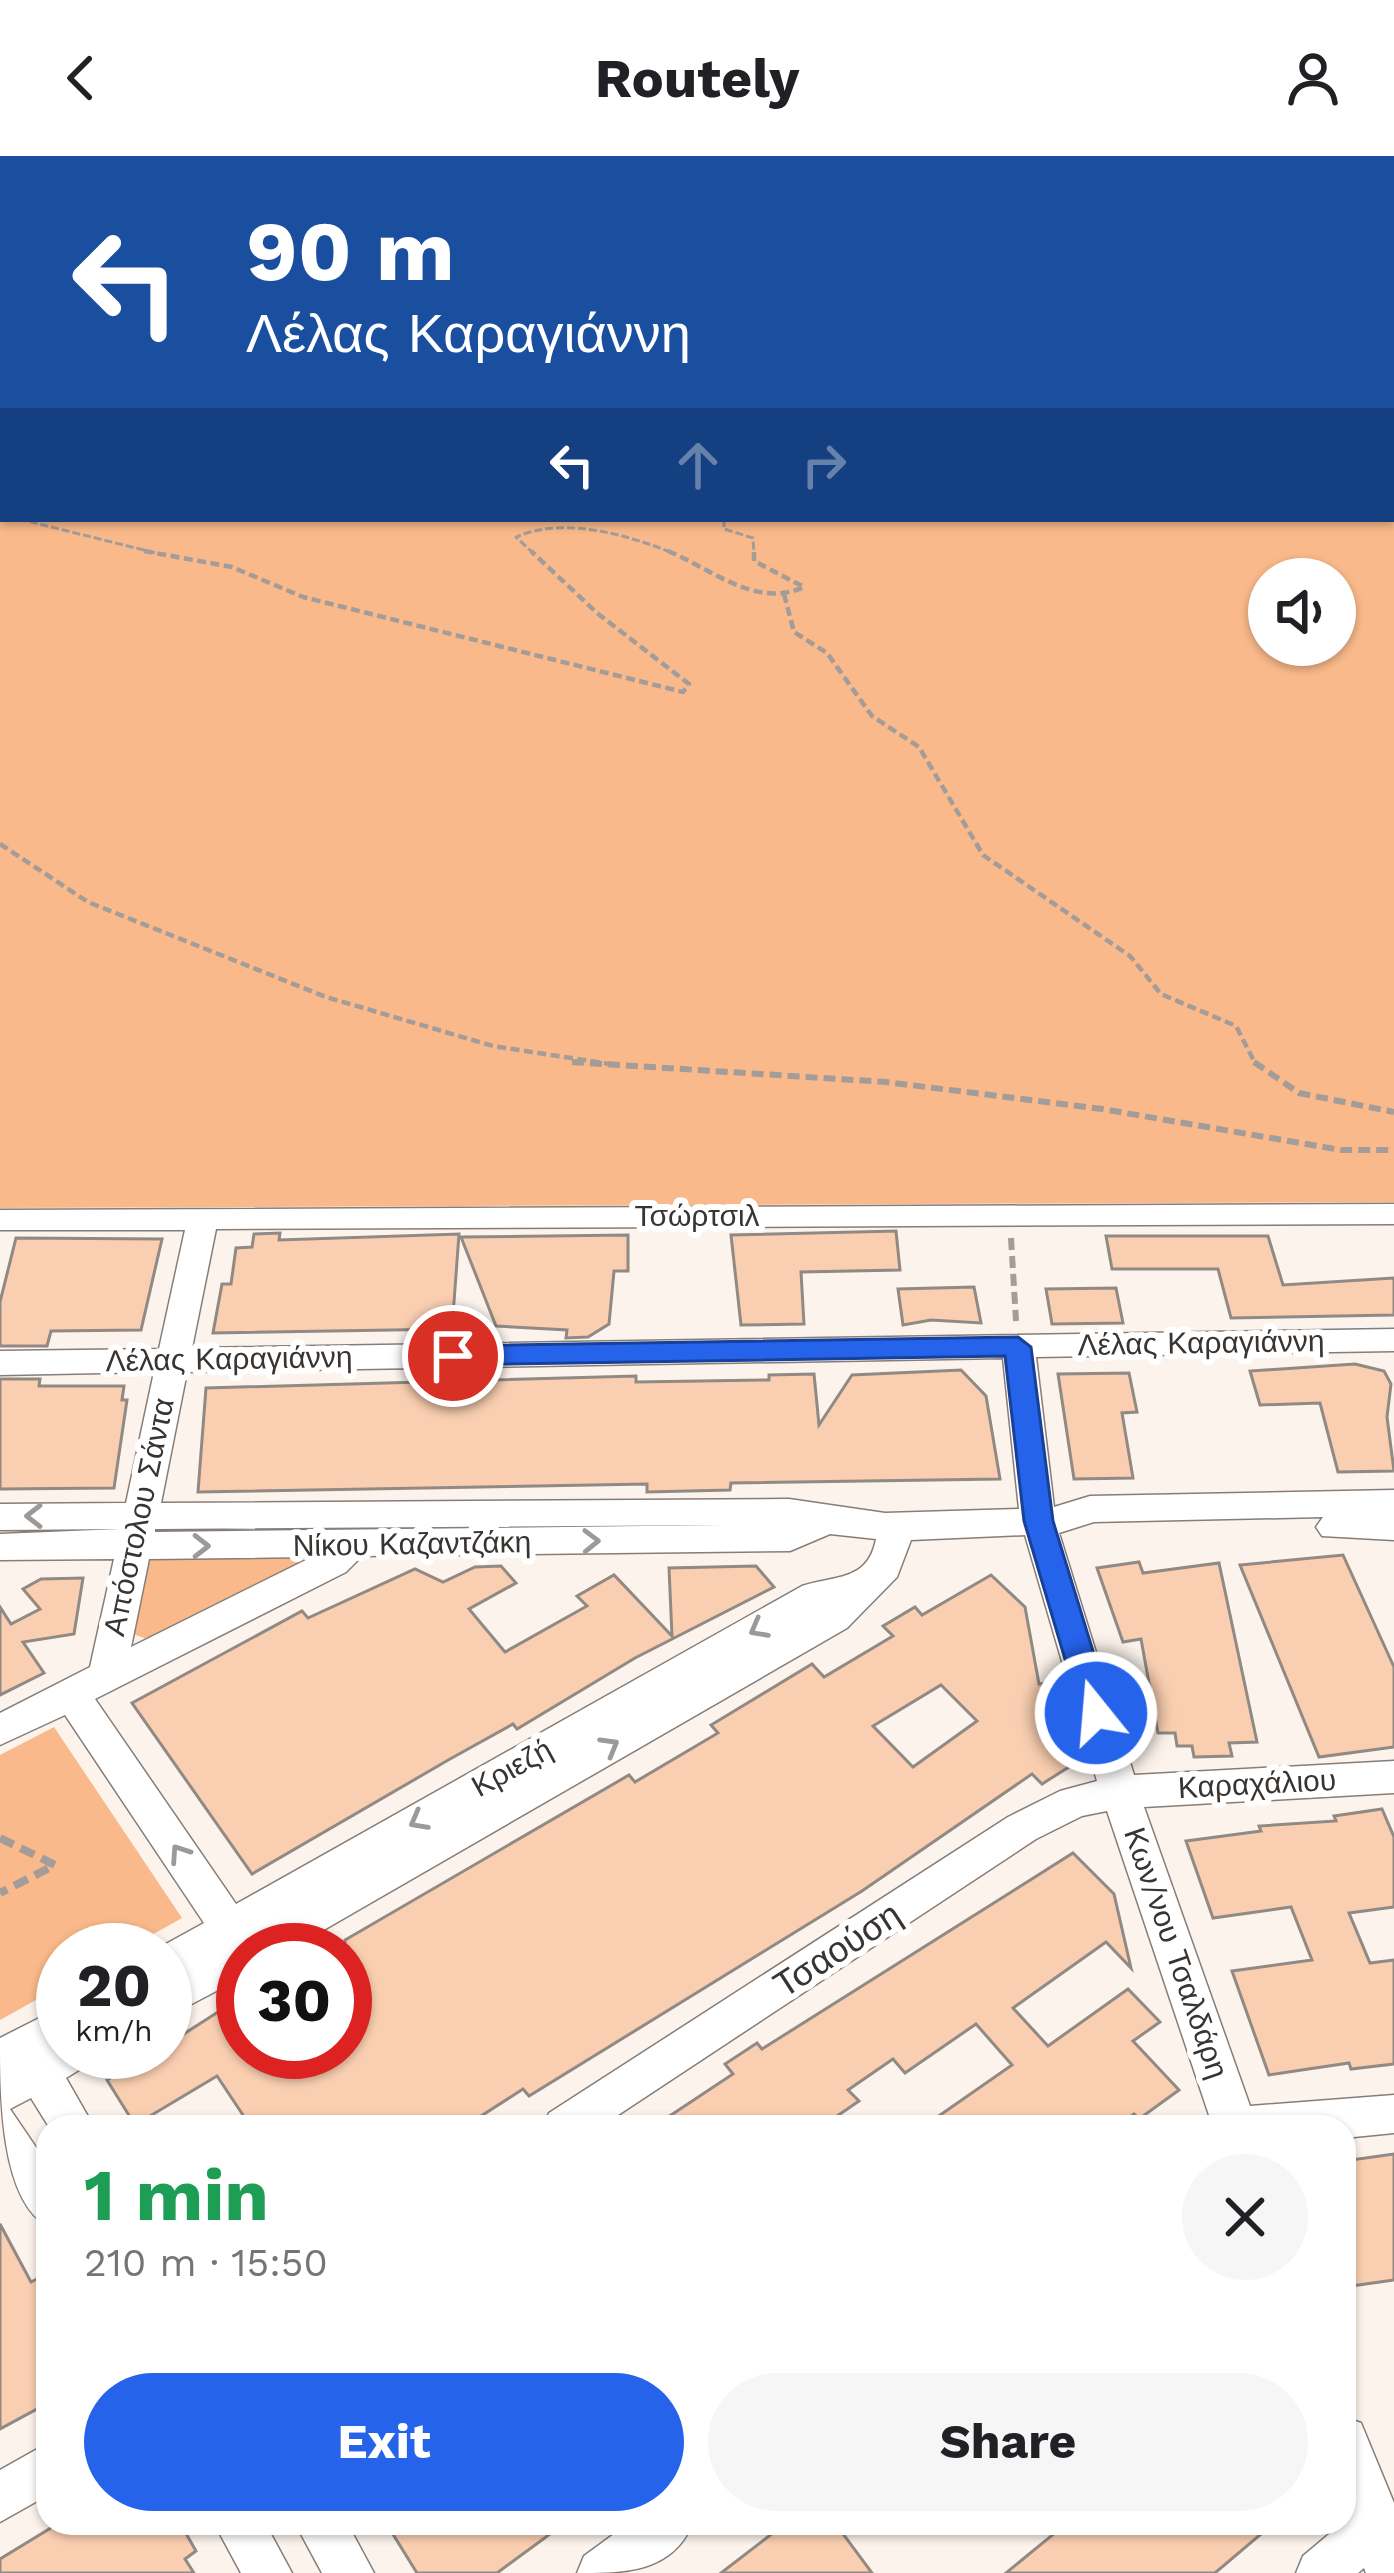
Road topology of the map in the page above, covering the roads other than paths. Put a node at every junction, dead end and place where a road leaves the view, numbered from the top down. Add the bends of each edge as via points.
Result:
1 (1394, 1214) edge
2 (203, 1217) junction
3 (0, 1220) edge
4 (1394, 1340) edge
5 (1018, 1347) junction
6 (171, 1360) junction
7 (0, 1363) edge
8 (1394, 1503) edge
9 (0, 1516) edge
10 (1051, 1521) junction
11 (894, 1523) junction
12 (1394, 1526) edge
13 (354, 1530) junction
14 (136, 1531) junction
15 (0, 1547) edge
16 (107, 1676) junction
17 (70, 1694) junction
18 (0, 1730) edge
19 (1394, 1777) edge
20 (1120, 1792) junction
21 (227, 1923) edge
22 (284, 1923) edge
23 (33, 2057) edge
24 (0, 2094) edge
25 (1394, 2114) edge
26 (66, 2115) edge
27 (582, 2115) edge
28 (1231, 2115) edge
29 (1356, 2117) edge
30 (0, 2125) edge
31 (36, 2185) edge
32 (1356, 2469) edge
33 (36, 2475) edge
34 (0, 2498) edge
35 (245, 2535) edge
36 (327, 2535) edge
37 (653, 2535) edge
38 (1386, 2542) edge
39 (268, 2573) edge
40 (350, 2573) edge
41 (602, 2573) edge
42 (1320, 2573) edge

1 - 2 street, Τσώρτσιλ
2 - 3 street, Τσώρτσιλ
2 - 6 street, Απόστολου Σάντα
4 - 5 street, Λέλας Καραγιάννη
5 - 6 street, Λέλας Καραγιάννη
5 - 10 street, Κων/νου Τσαλδάρη
6 - 7 street, Λέλας Καραγιάννη
6 - 14 street, Απόστολου Σάντα
8 - 10 street, Νίκου Καζαντζάκη via 1090,1509
14 -> 9 street, Νίκου Καζαντζάκη
10 - 11 street, Νίκου Καζαντζάκη
10 - 12 street, Νίκου Καζαντζάκη via 1090,1530
10 - 20 street, Κων/νου Τσαλδάρη
11 - 13 street, Νίκου Καζαντζάκη via 821,1523 790,1538
11 - 22 street, Κριεζή via 895,1553 884,1571 833,1618
13 - 14 street, Νίκου Καζαντζάκη
13 - 16 street via 333,1562
14 - 15 street, Νίκου Καζαντζάκη
14 - 16 street, Απόστολου Σάντα
16 - 17 street
17 - 18 street
21 -> 17 street
19 - 20 street, Καραχάλιου
20 - 27 street, Τσαούση via 1074,1802 1022,1828
20 - 28 street, Κων/νου Τσαλδάρη
23 - 24 street
23 - 26 street
25 - 29 street
30 - 31 street
32 - 38 street
33 - 34 street
35 - 39 street
36 - 40 street
37 - 41 street
38 - 42 street

